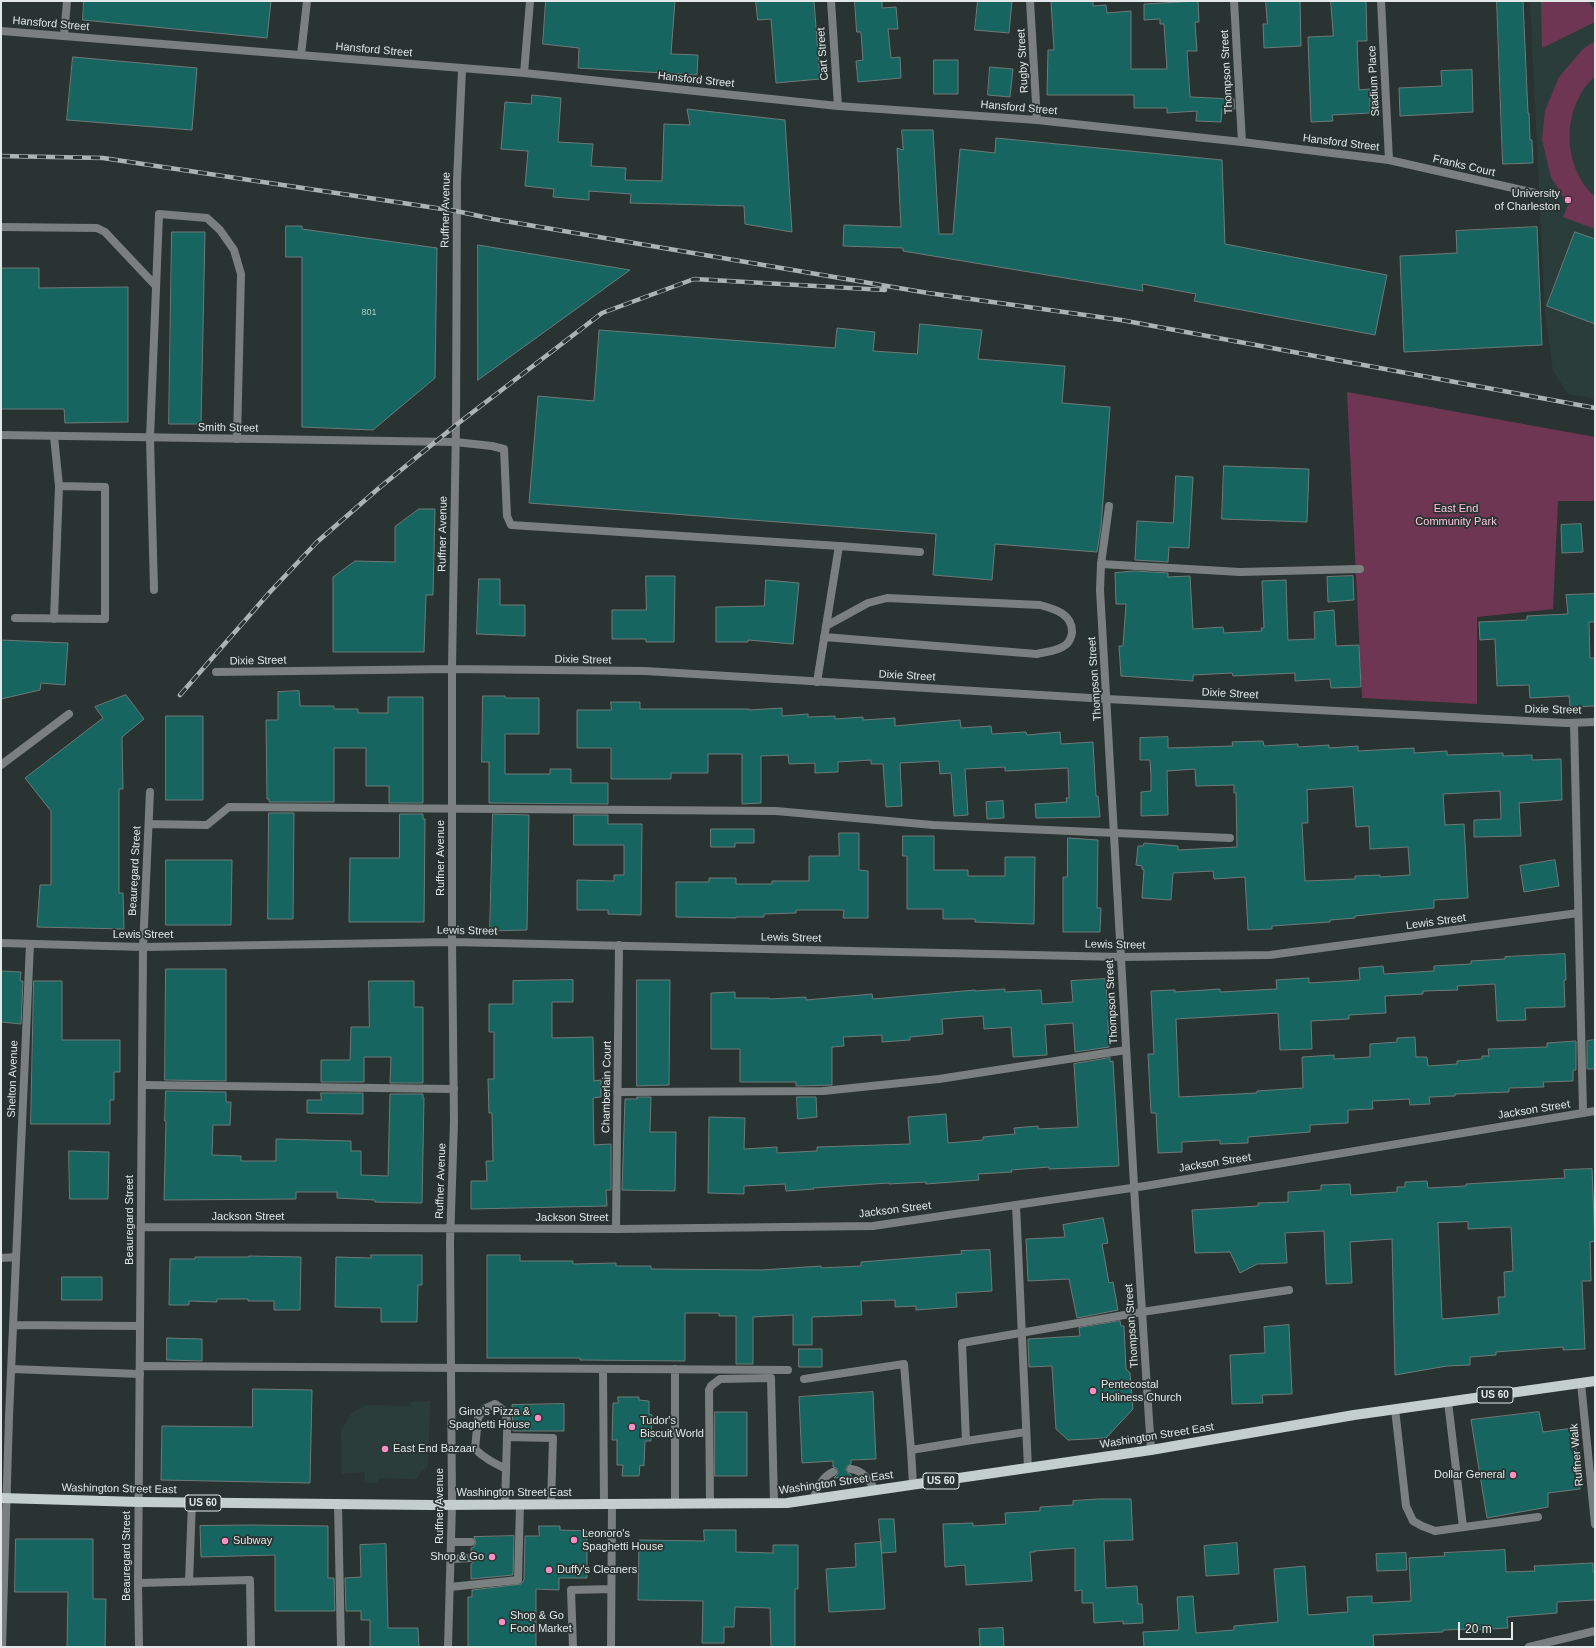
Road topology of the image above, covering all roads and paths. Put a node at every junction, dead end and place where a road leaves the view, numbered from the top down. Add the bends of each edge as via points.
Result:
1 (67, 1) edge
2 (307, 1) edge
3 (530, 1) edge
4 (831, 1) edge
5 (1030, 1) edge
6 (1234, 1) edge
7 (1381, 1) edge
8 (1, 31) edge
9 (64, 36) junction
10 (301, 56) junction
11 (462, 69) junction
12 (524, 73) junction
13 (838, 106) junction
14 (1037, 120) junction
15 (1242, 142) junction
16 (1389, 160) junction
17 (1535, 193) dead end
18 (1, 227) edge
19 (155, 285) junction
20 (1, 435) edge
21 (54, 436) junction
22 (150, 438) junction
23 (237, 439) junction
24 (455, 442) junction
25 (59, 486) junction
26 (1109, 506) dead end
27 (839, 546) junction
28 (920, 552) dead end
29 (1101, 564) junction
30 (1360, 569) dead end
31 (154, 590) dead end
32 (14, 618) dead end
33 (54, 619) junction
34 (826, 626) junction
35 (824, 637) junction
36 (452, 670) junction
37 (216, 672) dead end
38 (817, 682) junction
39 (1107, 699) junction
40 (69, 714) dead end
41 (1595, 722) edge
42 (1574, 723) junction
43 (1, 765) edge
44 (150, 792) dead end
45 (452, 808) junction
46 (149, 824) junction
47 (1114, 833) junction
48 (1230, 838) dead end
49 (1578, 913) junction
50 (452, 942) junction
51 (1, 943) edge
52 (30, 944) junction
53 (619, 945) junction
54 (143, 947) junction
55 (1121, 957) junction
56 (1126, 1050) junction
57 (142, 1085) junction
58 (454, 1089) junction
59 (618, 1092) junction
60 (1595, 1112) edge
61 (1583, 1113) junction
62 (1134, 1188) junction
63 (1016, 1205) junction
64 (140, 1227) junction
65 (450, 1229) junction
66 (616, 1229) junction
67 (16, 1257) junction
68 (1, 1258) edge
69 (1288, 1290) dead end
70 (1142, 1312) junction
71 (13, 1325) junction
72 (140, 1326) junction
73 (1022, 1334) junction
74 (12, 1368) junction
75 (451, 1368) junction
76 (603, 1369) junction
77 (675, 1369) junction
78 (140, 1370) junction
79 (788, 1370) dead end
80 (804, 1379) dead end
81 (1595, 1382) edge
82 (1581, 1383) junction
83 (1448, 1402) junction
84 (1395, 1409) junction
85 (1026, 1432) junction
86 (507, 1437) junction
87 (966, 1441) junction
88 (911, 1450) junction
89 (1151, 1450) junction
90 (1028, 1468) junction
91 (506, 1469) junction
92 (851, 1469) dead end
93 (833, 1472) dead end
94 (913, 1485) junction
95 (875, 1490) junction
96 (4, 1498) edge
97 (813, 1499) junction
98 (139, 1502) junction
99 (192, 1502) junction
100 (710, 1503) junction
101 (774, 1503) junction
102 (338, 1504) junction
103 (551, 1504) junction
104 (608, 1504) junction
105 (675, 1504) junction
106 (452, 1505) junction
107 (505, 1505) junction
108 (520, 1505) junction
109 (1538, 1517) dead end
110 (1595, 1524) edge
111 (1463, 1527) junction
112 (451, 1542) junction
113 (470, 1542) dead end
114 (471, 1558) dead end
115 (451, 1559) junction
116 (189, 1582) junction
117 (138, 1583) junction
118 (450, 1587) junction
119 (611, 1589) junction
120 (2, 1594) edge
121 (1595, 1632) edge
122 (2, 1647) edge
123 (139, 1647) edge
124 (251, 1647) edge
125 (342, 1647) edge
126 (448, 1647) edge
127 (573, 1647) edge
128 (610, 1647) edge
129 (1529, 1647) edge

1 - 9 street
2 - 10 street
3 - 12 street
4 - 13 street, Cart Street
5 - 14 street, Rugby Street
6 - 15 street, Thompson Street
7 - 16 street, Stadium Place
8 - 9 street, Hansford Street
9 - 10 street, Hansford Street
10 - 11 street, Hansford Street
11 - 12 street, Hansford Street
11 - 24 street, Ruffner Avenue via 457,180
12 - 13 street, Hansford Street
13 - 14 street, Hansford Street
14 - 15 street, Hansford Street
15 - 16 street, Hansford Street
16 - 17 street, Franks Court
18 - 19 street via 97,228 105,232
19 - 22 street
19 - 23 street via 159,214 207,218 220,230 234,250 241,274
20 - 21 street, Smith Street
21 - 22 street, Smith Street
21 - 25 street
22 - 23 street, Smith Street
22 - 31 street
23 - 24 street, Smith Street
24 - 27 street, Smith Street via 504,449 507,516 511,525
24 - 36 street, Ruffner Avenue
25 - 33 street
25 - 33 street via 105,487 105,619
26 - 29 street, Thompson Street
27 - 28 street
27 - 34 street
29 - 30 street via 1240,572
29 - 39 street, Thompson Street via 1100,590
32 - 33 street
34 - 35 street
34 - 35 street via 868,603 887,598 1040,605 1057,610 1068,617 1072,638 1064,647 1037,654
35 - 38 street
36 - 37 street, Dixie Street
36 - 38 street, Dixie Street via 645,672
36 - 45 street, Ruffner Avenue
38 - 39 street, Dixie Street
39 - 42 street, Dixie Street
39 - 47 street, Thompson Street
40 - 43 street
41 - 42 street, Dixie Street
42 - 49 street
44 - 46 street, Beauregard Street
45 - 46 street via 230,807 207,825
45 - 47 street via 776,811 933,825
45 - 50 street, Ruffner Avenue
46 - 54 street, Beauregard Street
47 - 48 street
47 - 55 street, Thompson Street
49 - 55 street, Lewis Street via 1270,956
49 - 61 street
50 - 53 street, Lewis Street
50 - 54 street, Lewis Street
50 - 58 street, Ruffner Avenue
51 - 52 street, Lewis Street
52 - 54 street, Lewis Street
52 - 67 street, Shelton Avenue
53 - 55 street, Lewis Street
53 - 59 street, Chamberlain Court
54 - 57 street, Beauregard Street
55 - 56 street, Thompson Street
56 - 59 street via 939,1079 822,1091
56 - 62 street, Thompson Street
57 - 58 street
57 - 64 street, Beauregard Street
58 - 65 street, Ruffner Avenue
59 - 66 street, Chamberlain Court
60 - 61 street, Jackson Street
61 - 62 street, Jackson Street
62 - 63 street, Jackson Street
62 - 70 street, Thompson Street
63 - 66 street, Jackson Street via 873,1226
63 - 73 street
64 - 65 street, Jackson Street
64 - 72 street, Beauregard Street
65 - 66 street, Jackson Street
65 - 75 street, Ruffner Avenue
67 - 68 street
67 - 71 street, Shelton Avenue
69 - 70 street
70 - 73 street
70 - 89 street, Thompson Street
71 - 72 street
71 - 74 street, Shelton Avenue
72 - 78 street, Beauregard Street
73 - 85 street
73 - 87 street via 962,1343
74 - 78 street
74 - 96 street, Shelton Avenue
75 - 76 street
75 - 78 street
75 - 106 street, Ruffner Avenue
76 - 77 street
76 - 104 street
77 - 79 street
77 - 105 street
78 - 98 street, Beauregard Street
80 - 88 street via 904,1364
81 - 82 main road, Washington Street East / US 60
82 - 83 main road, Washington Street East / US 60
82 - 110 street, Ruffner Walk
83 - 84 main road, Washington Street East / US 60
83 - 111 street
84 - 89 main road, Washington Street East / US 60
84 - 111 street via 1406,1506 1413,1522 1434,1531
85 - 87 street
85 - 90 street
86 - 91 street
86 - 91 street via 506,1414 503,1408 495,1404 484,1409 478,1418 475,1449 482,1456
86 - 103 street via 553,1438
87 - 88 street
88 - 94 street
89 - 90 main road, Washington Street East / US 60
90 - 94 main road, Washington Street East / US 60
91 - 107 street
92 - 95 street via 867,1478
93 - 97 street via 820,1483
94 - 95 main road, Washington Street East / US 60
95 - 97 main road, Washington Street East / US 60
96 - 98 main road, Washington Street East / US 60
96 - 120 street, Shelton Avenue
97 - 101 main road, Washington Street East / US 60
98 - 99 main road, Washington Street East / US 60
98 - 117 street, Beauregard Street
99 - 102 main road, Washington Street East / US 60
99 - 116 street
100 - 101 main road, Washington Street East / US 60
100 - 101 street via 709,1390 720,1379 772,1378
100 - 105 main road, Washington Street East / US 60
102 - 106 main road, Washington Street East / US 60
102 - 125 street
103 - 104 main road, Washington Street East / US 60
103 - 108 main road, Washington Street East / US 60
104 - 105 main road, Washington Street East / US 60
104 - 119 street
106 - 107 main road, Washington Street East / US 60
106 - 112 street, Ruffner Avenue
107 - 108 main road, Washington Street East / US 60
108 - 118 street via 515,1541 518,1580
109 - 111 street
112 - 113 street
112 - 115 street, Ruffner Avenue
114 - 115 street
115 - 118 street, Ruffner Avenue
116 - 117 street
116 - 124 street via 250,1580
117 - 123 street, Beauregard Street
118 - 126 street, Ruffner Avenue
119 - 127 street via 572,1590
119 - 128 street
120 - 122 street, Shelton Avenue
121 - 129 street

